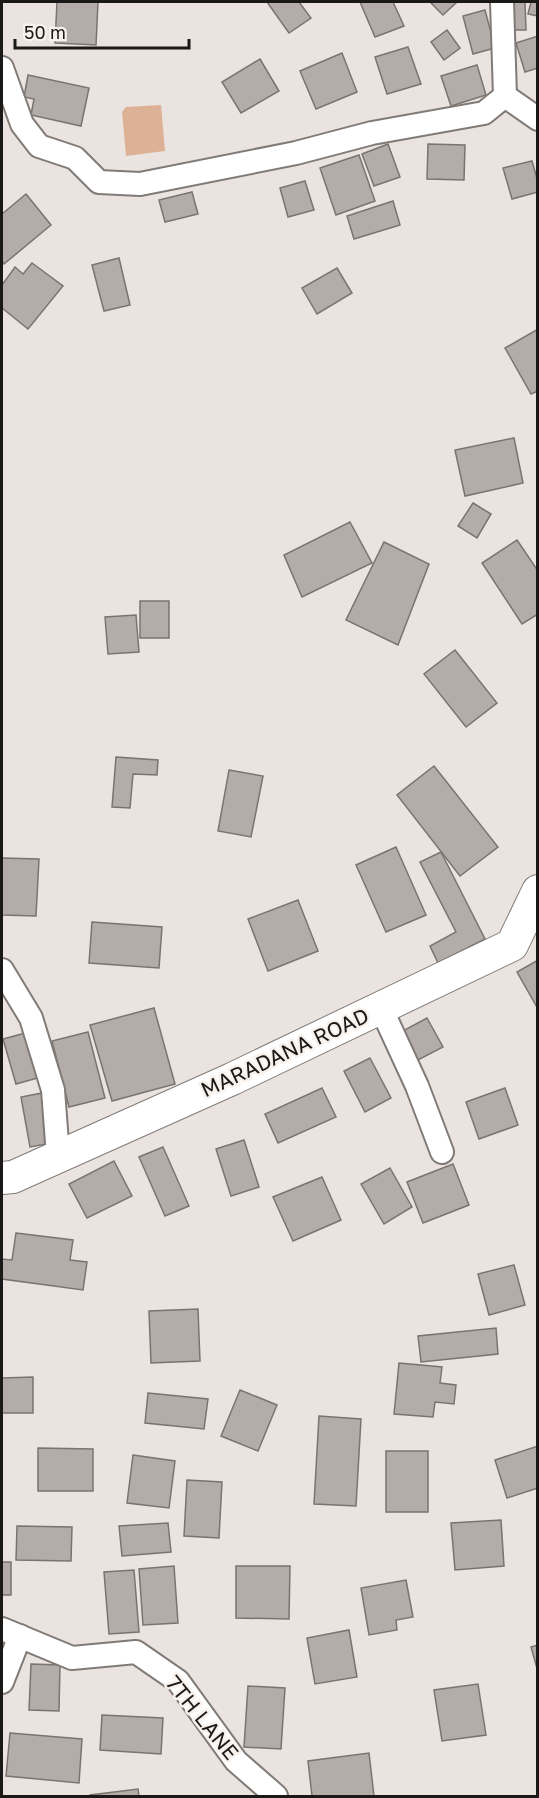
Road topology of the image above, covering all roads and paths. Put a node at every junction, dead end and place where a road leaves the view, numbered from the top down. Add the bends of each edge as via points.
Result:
1 (501, 2) edge
2 (2, 68) edge
3 (505, 96) junction
4 (537, 119) edge
5 (537, 891) edge
6 (2, 970) edge
7 (381, 1008) junction
8 (442, 1152) dead end
9 (58, 1156) junction
10 (2, 1178) edge
11 (10, 1632) edge
12 (2, 1682) edge
13 (276, 1797) edge

1 - 3 street
2 - 3 street via 22,124 39,146 75,158 99,182 140,184 296,153 372,133 484,113
3 - 4 street
5 - 7 street, MARADANA ROAD via 512,945
6 - 9 street via 32,1018 53,1090
7 - 8 street
7 - 9 street, MARADANA ROAD
9 - 10 street, MARADANA ROAD via 13,1177
11 - 12 street, 7TH LANE
11 - 13 street, 7TH LANE via 72,1658 136,1652 178,1681 236,1761

